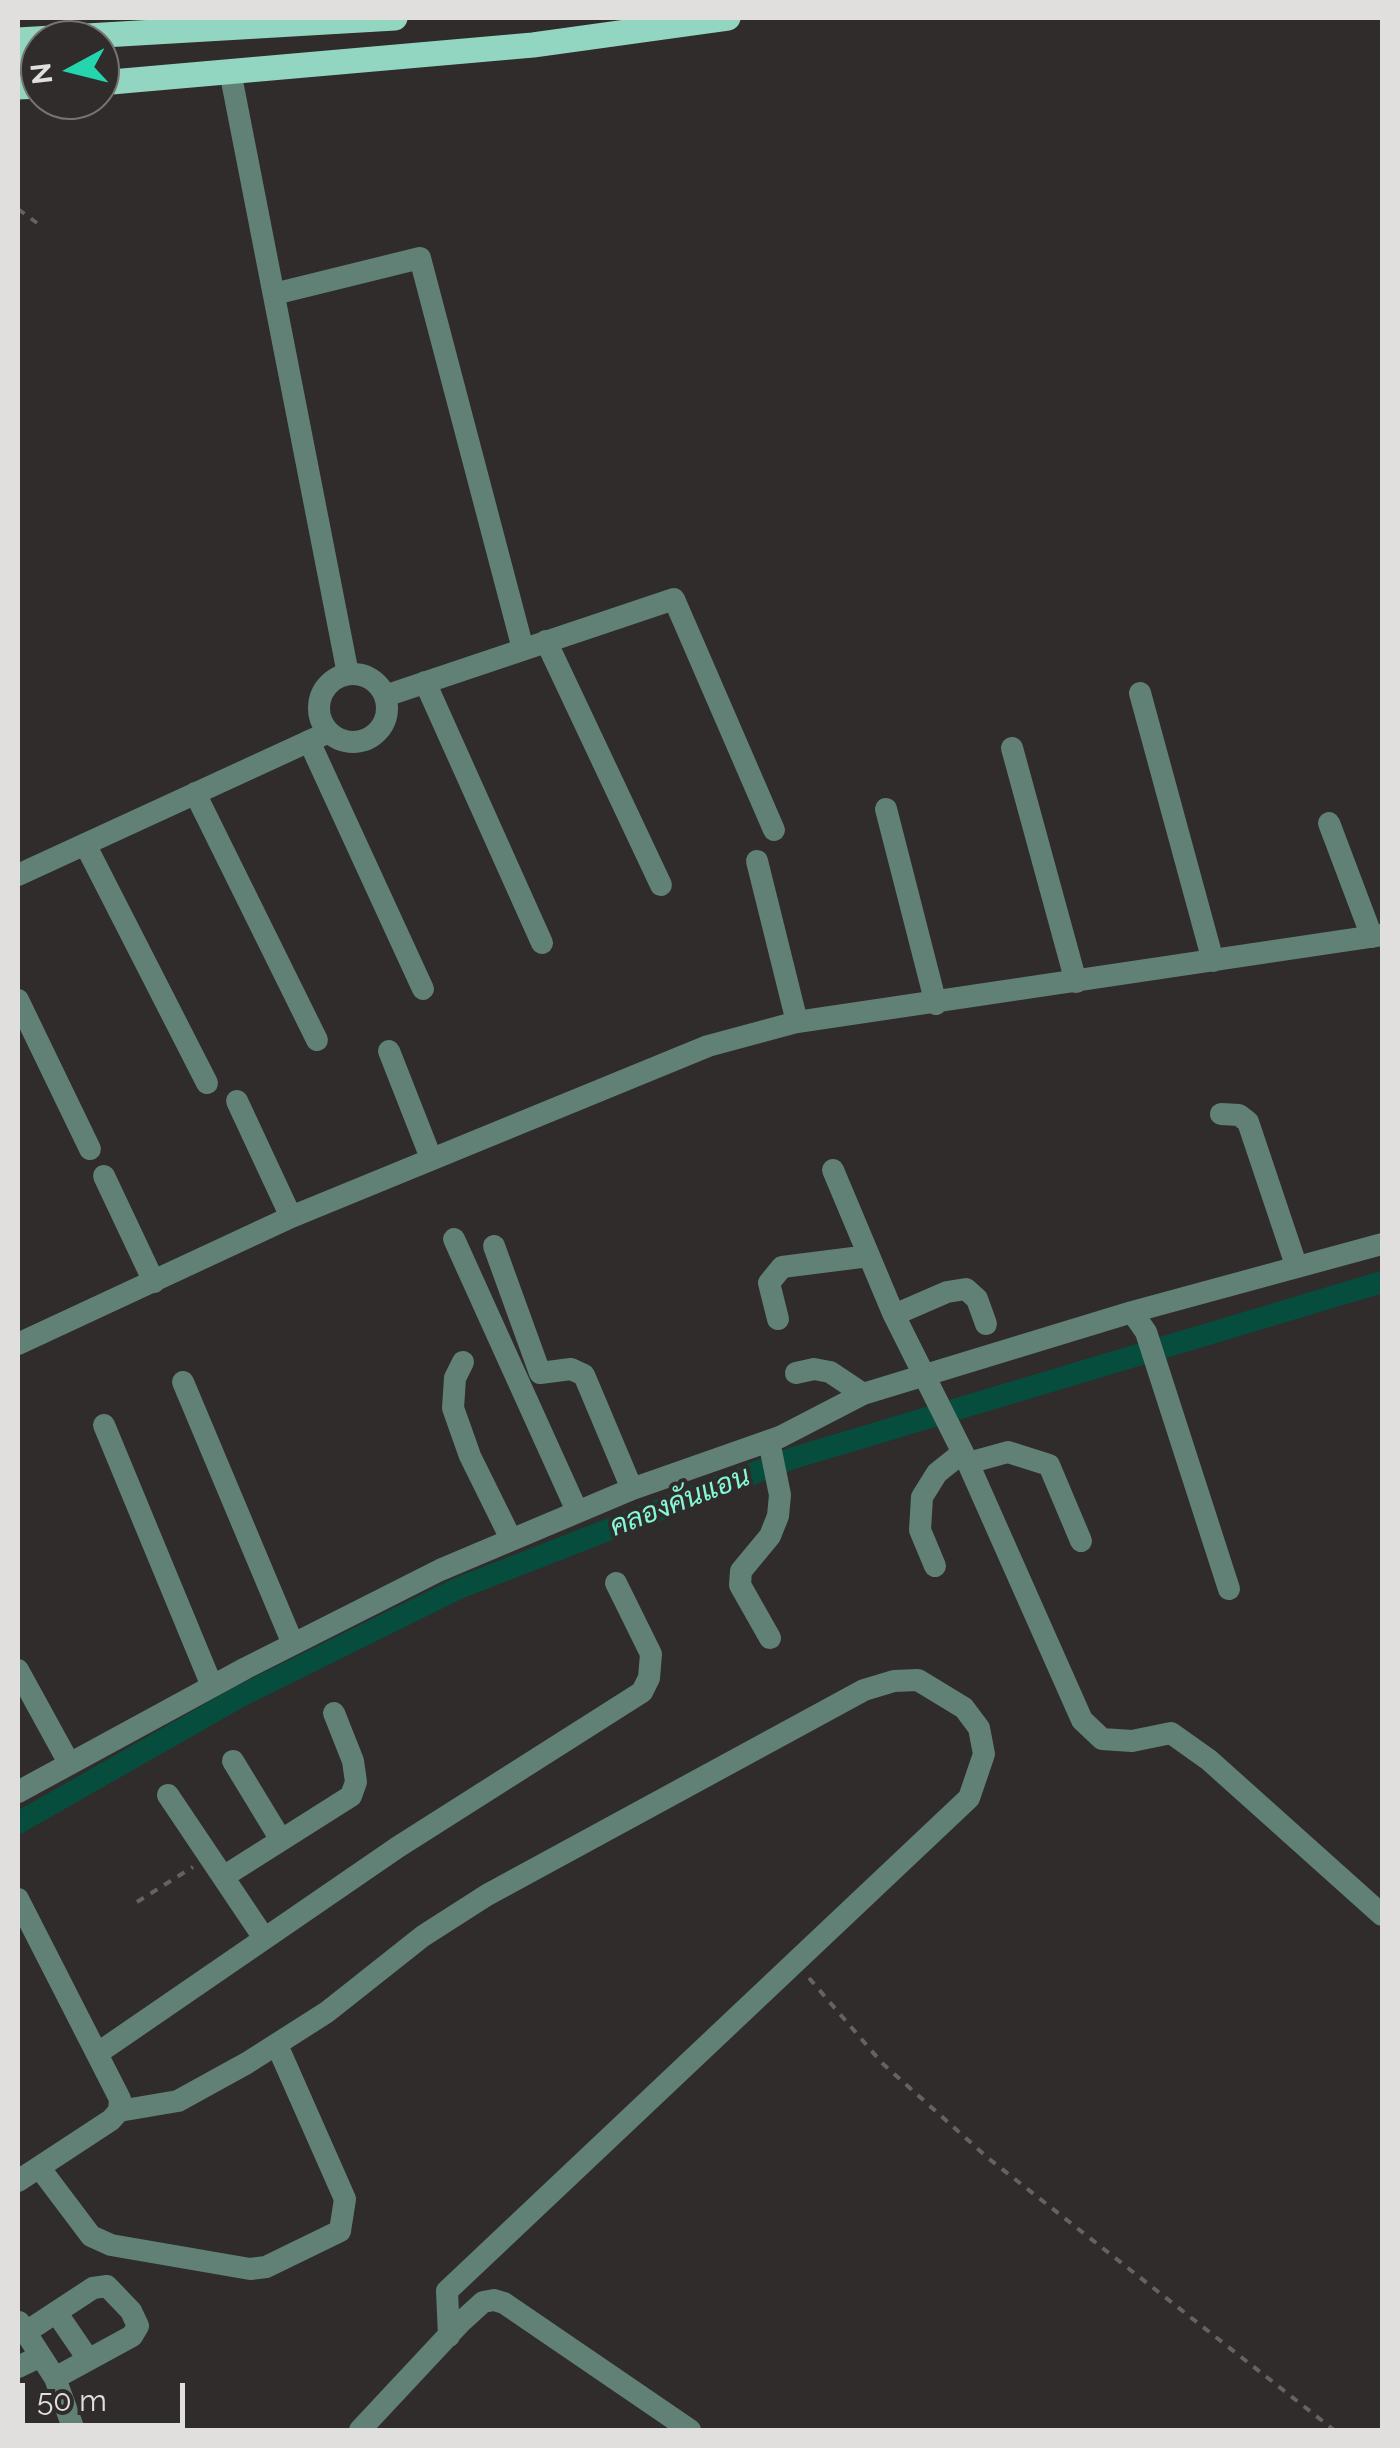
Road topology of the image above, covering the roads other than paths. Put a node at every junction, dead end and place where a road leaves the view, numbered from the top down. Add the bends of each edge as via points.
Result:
1 (395, 18) edge
2 (728, 18) edge
3 (18, 40) edge
4 (120, 68) edge
5 (230, 71) junction
6 (187, 74) junction
7 (120, 81) edge
8 (274, 294) junction
9 (546, 641) junction
10 (523, 649) junction
11 (348, 674) junction
12 (425, 682) junction
13 (1140, 693) dead end
14 (385, 696) junction
15 (320, 736) junction
16 (1012, 748) dead end
17 (195, 794) junction
18 (886, 809) dead end
19 (1329, 823) dead end
20 (774, 830) dead end
21 (85, 844) junction
22 (757, 861) dead end
23 (18, 874) edge
24 (661, 885) dead end
25 (1377, 936) edge
26 (542, 943) dead end
27 (1213, 961) junction
28 (1076, 982) junction
29 (423, 989) dead end
30 (18, 1000) edge
31 (936, 1004) junction
32 (797, 1022) junction
33 (317, 1040) dead end
34 (389, 1051) dead end
35 (207, 1083) dead end
36 (237, 1101) dead end
37 (1221, 1114) dead end
38 (90, 1150) dead end
39 (431, 1158) junction
40 (833, 1170) dead end
41 (104, 1176) dead end
42 (291, 1217) junction
43 (454, 1239) dead end
44 (1382, 1244) edge
45 (494, 1246) dead end
46 (869, 1256) junction
47 (1296, 1265) junction
48 (154, 1282) junction
49 (1132, 1312) junction
50 (894, 1315) junction
51 (778, 1319) dead end
52 (986, 1324) dead end
53 (18, 1344) edge
54 (463, 1362) dead end
55 (796, 1373) dead end
56 (924, 1376) junction
57 (183, 1382) dead end
58 (862, 1394) junction
59 (104, 1425) dead end
60 (771, 1450) junction
61 (962, 1453) junction
62 (632, 1489) junction
63 (577, 1511) junction
64 (511, 1539) junction
65 (1082, 1541) dead end
66 (935, 1566) dead end
67 (616, 1583) dead end
68 (1229, 1589) dead end
69 (770, 1638) dead end
70 (293, 1644) junction
71 (18, 1670) edge
72 (212, 1686) junction
73 (334, 1714) dead end
74 (233, 1760) dead end
75 (69, 1763) junction
76 (18, 1792) edge
77 (168, 1794) dead end
78 (281, 1840) junction
79 (223, 1877) junction
80 (18, 1899) edge
81 (1382, 1915) edge
82 (264, 1938) junction
83 (278, 2046) junction
84 (98, 2053) junction
85 (120, 2112) junction
86 (39, 2167) junction
87 (18, 2181) edge
88 (56, 2312) junction
89 (22, 2326) edge
90 (449, 2336) junction
91 (41, 2356) junction
92 (88, 2359) junction
93 (18, 2367) edge
94 (54, 2378) junction
95 (74, 2430) edge
96 (360, 2430) edge
97 (690, 2430) edge

1 - 3 main road
2 - 5 main road via 533,45
4 - 6 main road
5 - 6 main road
5 - 8 street
6 - 7 main road
8 - 10 street via 420,258
8 - 11 street
9 - 10 street
9 - 20 street via 674,598
9 - 24 street
10 - 12 street
11 - 14 street via 370,678
11 - 15 street via 328,684 320,703
12 - 14 street
12 - 26 street
13 - 27 street
14 - 15 street via 386,719 372,737 349,742
15 - 17 street
15 - 29 street
16 - 28 street
17 - 21 street
17 - 33 street
18 - 31 street
19 - 25 street
21 - 23 street
21 - 35 street
22 - 32 street
25 - 27 street
27 - 28 street
28 - 31 street
30 - 38 street
31 - 32 street
32 - 39 street via 708,1046
34 - 39 street
36 - 42 street
37 - 47 street via 1248,1122
39 - 42 street
40 - 46 street
41 - 48 street
42 - 48 street
43 - 63 street
44 - 47 street
45 - 62 street via 535,1364 540,1372 584,1375
46 - 50 street
46 - 51 street via 782,1268 770,1283
47 - 49 street
48 - 53 street
49 - 56 street
49 - 68 street via 1146,1332
50 - 52 street via 966,1288
50 - 56 street
54 - 64 street via 453,1408
55 - 58 street via 830,1372
56 - 58 street
56 - 61 street
57 - 70 street
58 - 60 street
59 - 72 street
60 - 62 street
60 - 69 street via 778,1516 741,1572 740,1585
61 - 65 street via 1008,1452 1049,1465
61 - 66 street via 937,1473 922,1497 920,1530
61 - 81 street via 1082,1720 1102,1739 1171,1733
62 - 63 street
63 - 64 street
64 - 70 street
67 - 82 street via 651,1654 642,1692
70 - 72 street
71 - 75 street
72 - 75 street
73 - 78 street via 356,1782 350,1796
74 - 78 street
75 - 76 street
77 - 79 street
78 - 79 street
79 - 82 street
80 - 84 street
82 - 84 street
83 - 85 street via 178,2101
83 - 86 street via 346,2199 340,2230 250,2269 112,2245 91,2236
83 - 90 street via 422,1936 864,1690 918,1680 941,1691 980,1728 984,1754 969,1798 447,2291
84 - 85 street
85 - 86 street
86 - 87 street
88 - 89 street
88 - 92 street
88 - 92 street via 107,2286 131,2311 138,2326 132,2336
89 - 91 street
90 - 96 street
90 - 97 street via 483,2302 504,2302
91 - 93 street
91 - 94 street
92 - 94 street
94 - 95 street

